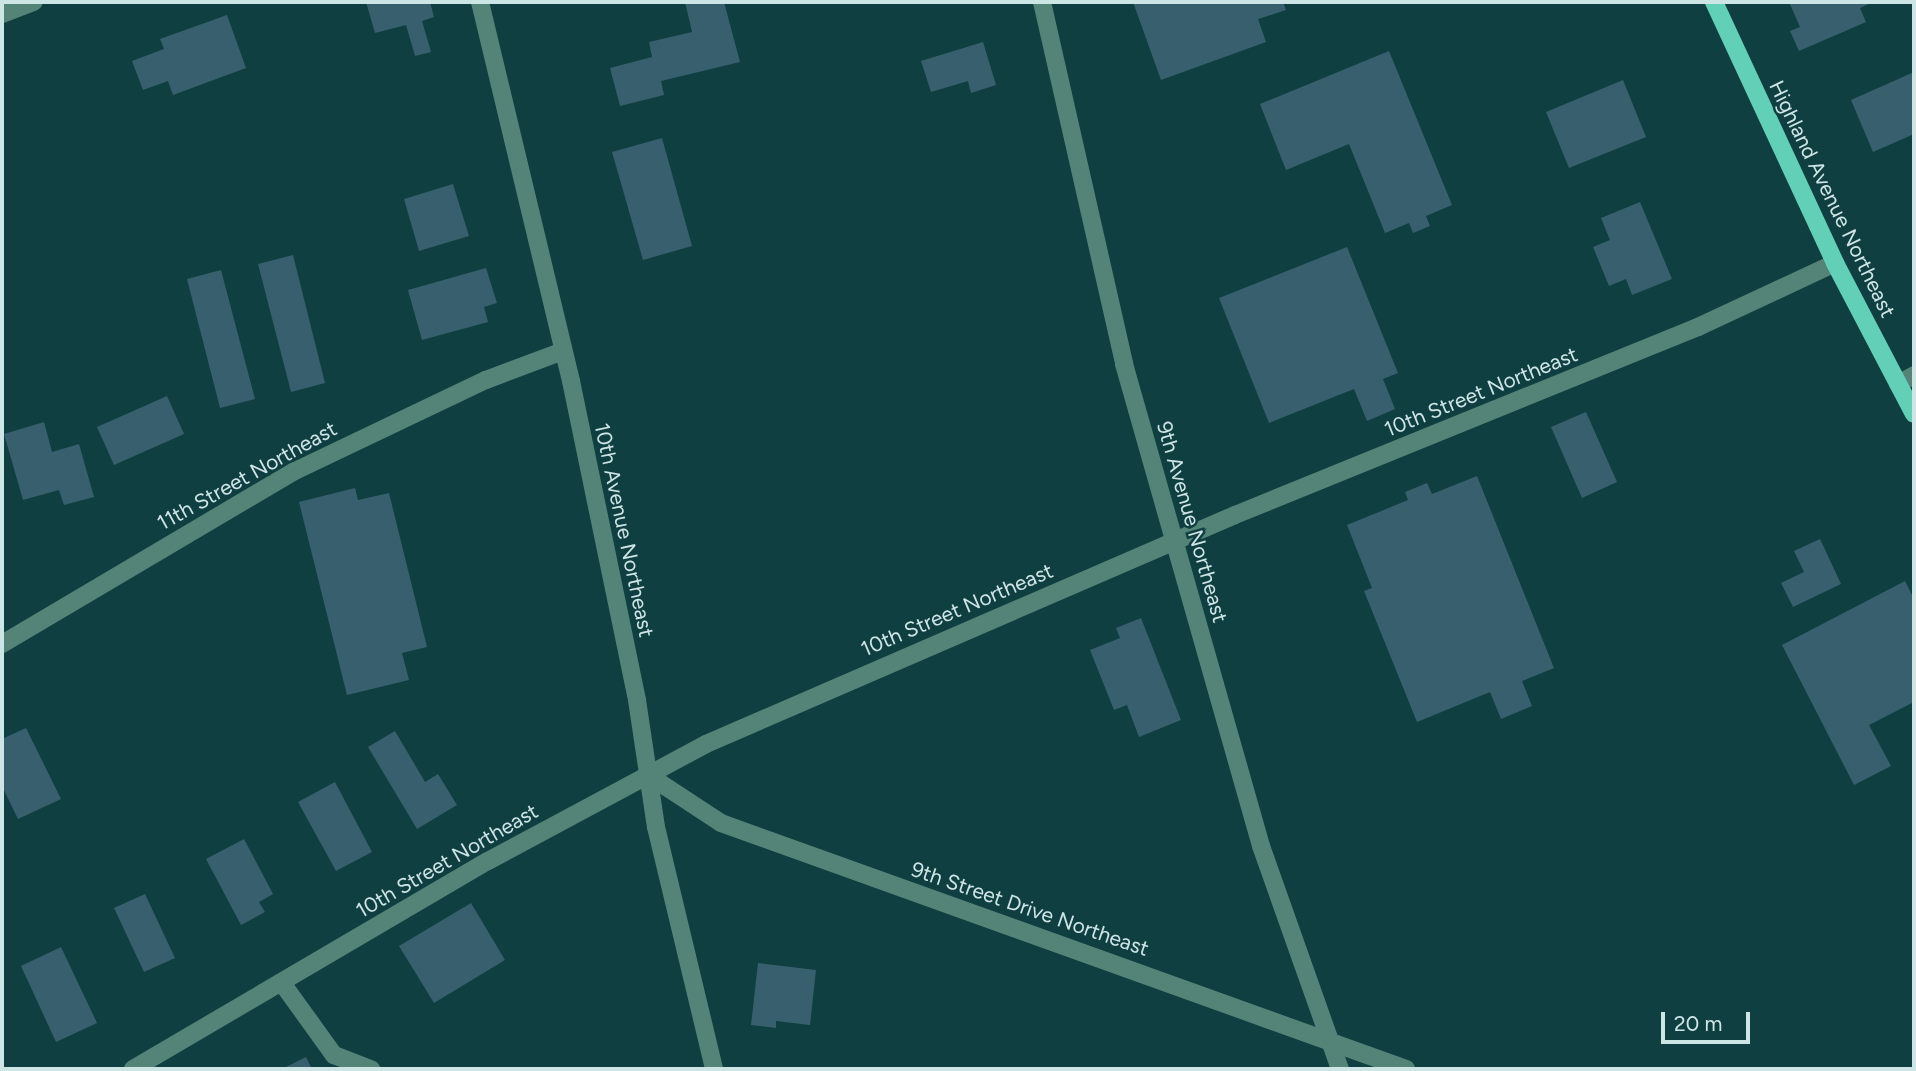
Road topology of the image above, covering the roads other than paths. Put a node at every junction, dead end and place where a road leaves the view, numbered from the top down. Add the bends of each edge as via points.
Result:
1 (34, 2) edge
2 (480, 2) edge
3 (1042, 2) edge
4 (1714, 2) edge
5 (2, 14) edge
6 (1835, 263) junction
7 (563, 351) junction
8 (1914, 375) edge
9 (1898, 384) junction
10 (1914, 414) edge
11 (1174, 542) junction
12 (2, 644) edge
13 (648, 775) junction
14 (282, 983) junction
15 (1332, 1045) junction
16 (141, 1067) edge
17 (371, 1069) edge
18 (714, 1069) edge
19 (1340, 1069) edge
20 (1406, 1069) edge

1 - 5 street
2 - 7 street, 10th Avenue Northeast
3 - 11 street, 9th Avenue Northeast via 1124,364
4 - 6 main road, Highland Avenue Northeast
6 - 9 main road, Highland Avenue Northeast
6 - 11 street, 10th Street Northeast via 1698,327
7 - 12 street, 11th Street Northeast via 486,380 295,471
7 - 13 street, 10th Avenue Northeast via 637,699
8 - 9 street
9 - 10 main road, Highland Avenue Northeast
11 - 13 street, 10th Street Northeast via 785,708
11 - 15 street, 9th Avenue Northeast via 1261,846
13 - 14 street, 10th Street Northeast via 488,861
13 - 15 street, 9th Street Drive Northeast via 721,822 1030,931
13 - 18 street, 10th Avenue Northeast via 656,827
14 - 16 street, 10th Street Northeast
14 - 17 street via 334,1055
15 - 19 street, 9th Avenue Northeast
15 - 20 street, 9th Street Drive Northeast

